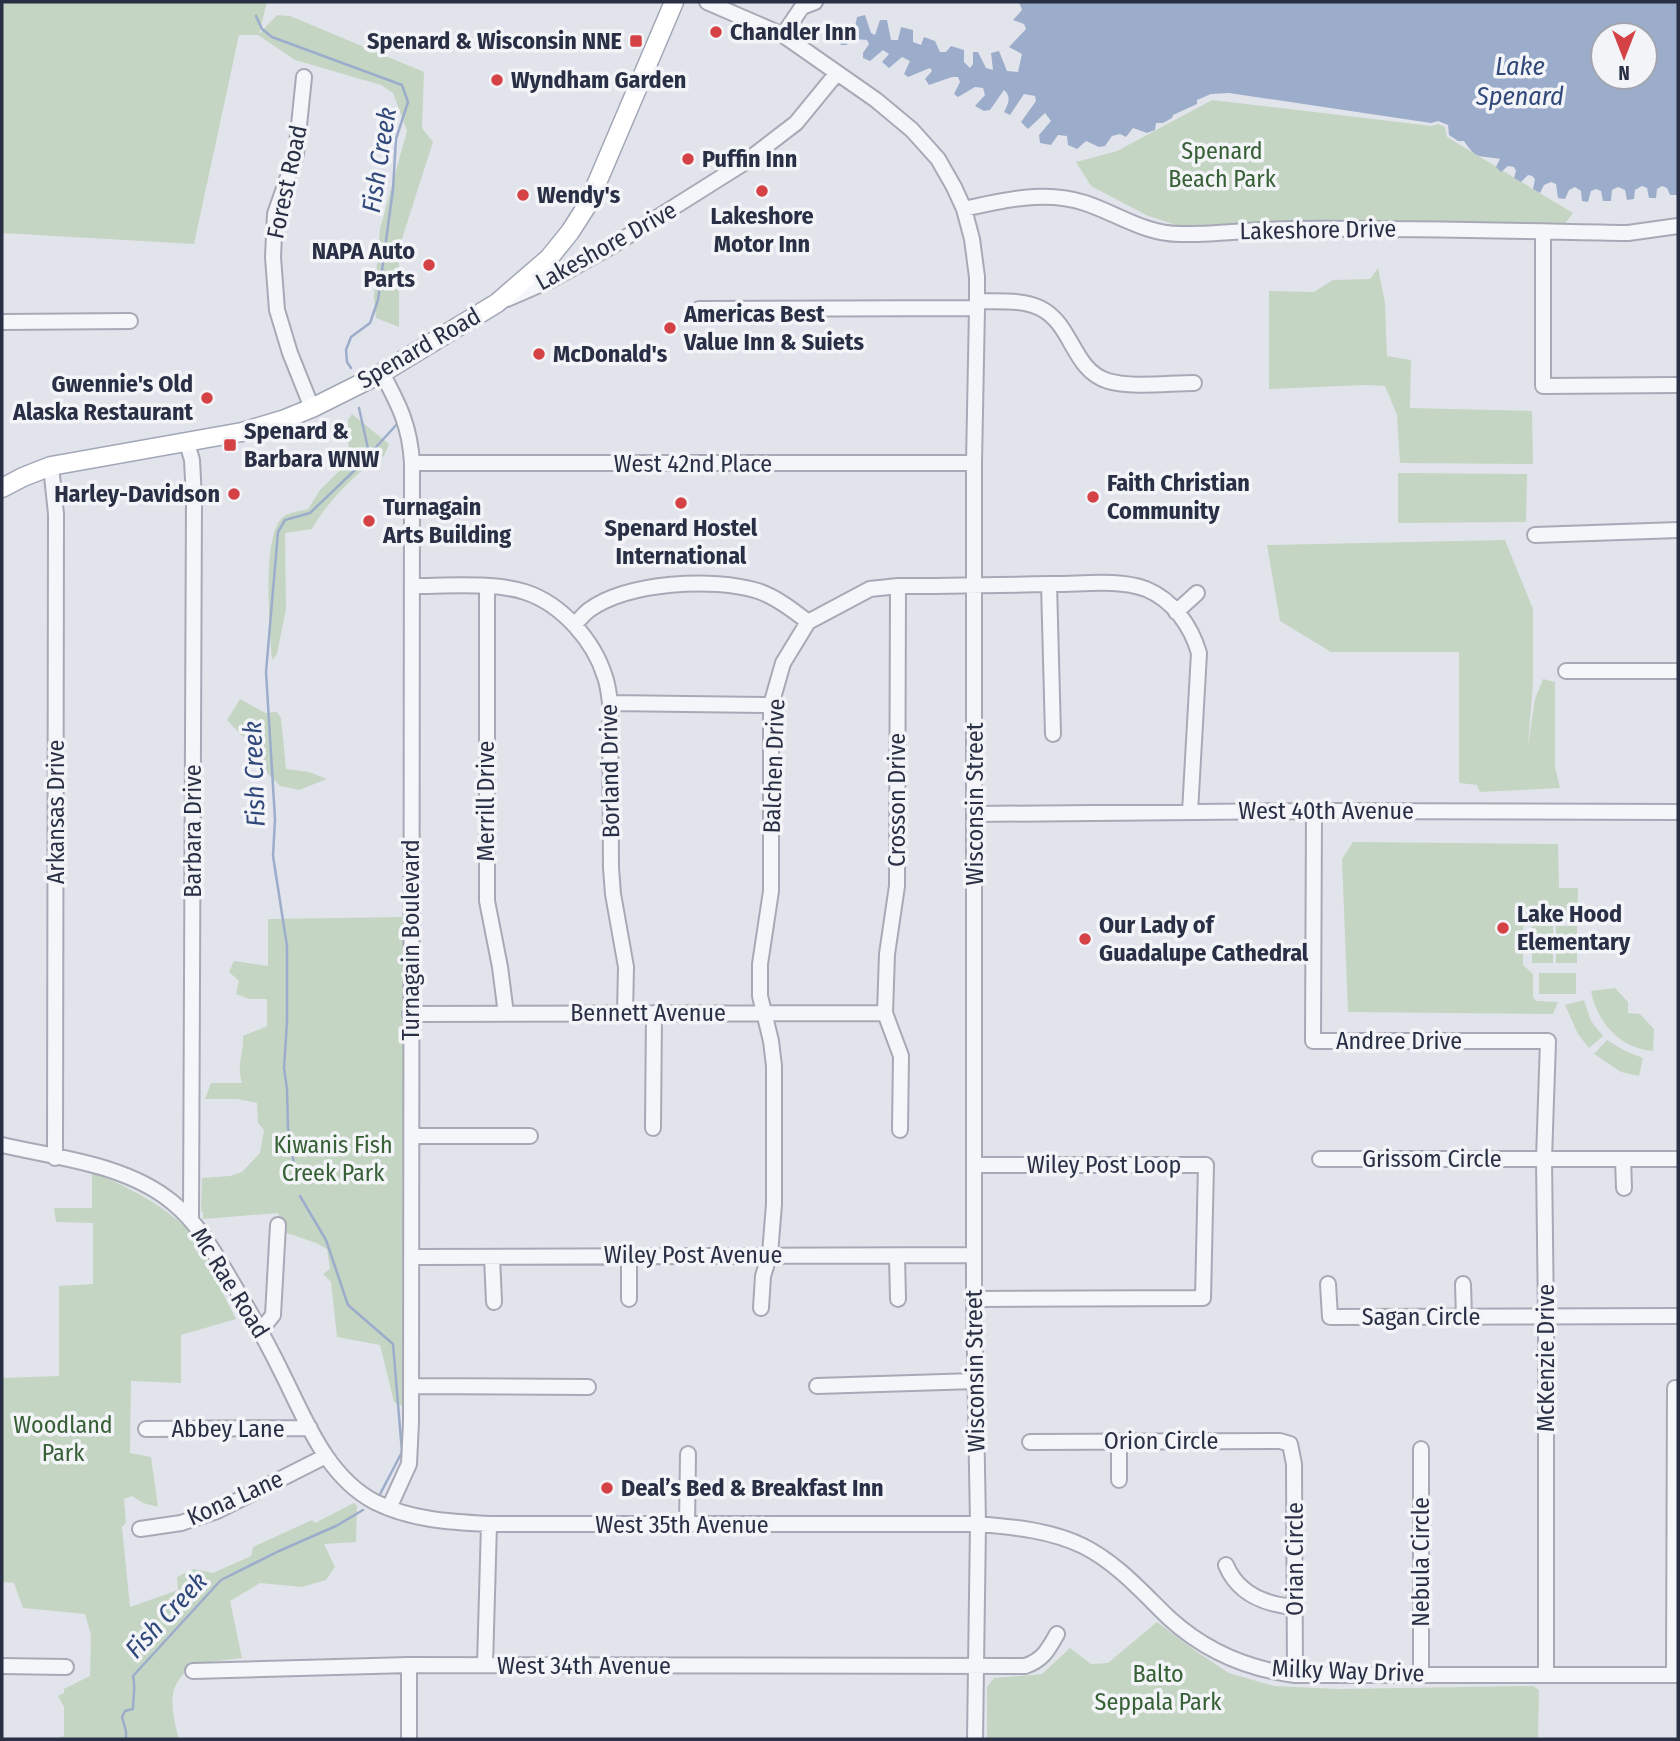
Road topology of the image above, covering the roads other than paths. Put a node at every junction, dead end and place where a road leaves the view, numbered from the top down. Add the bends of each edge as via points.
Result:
1 (674, 2) edge
2 (707, 2) edge
3 (815, 2) edge
4 (783, 35) junction
5 (837, 73) junction
6 (304, 77) dead end
7 (964, 209) junction
8 (1678, 226) edge
9 (1661, 230) junction
10 (1544, 232) junction
11 (1678, 233) edge
12 (547, 273) junction
13 (977, 305) junction
14 (699, 309) dead end
15 (130, 321) dead end
16 (2, 322) edge
17 (382, 373) junction
18 (1194, 383) dead end
19 (1678, 385) edge
20 (312, 408) junction
21 (187, 443) junction
22 (412, 463) junction
23 (974, 463) junction
24 (51, 466) junction
25 (2, 488) edge
26 (1678, 530) edge
27 (1535, 535) dead end
28 (1048, 584) junction
29 (974, 585) junction
30 (412, 586) junction
31 (898, 586) junction
32 (487, 587) junction
33 (1197, 593) dead end
34 (1176, 612) junction
35 (808, 622) junction
36 (574, 625) junction
37 (1566, 671) dead end
38 (1678, 671) edge
39 (610, 703) junction
40 (771, 705) junction
41 (1053, 734) dead end
42 (1190, 811) junction
43 (1314, 811) junction
44 (1678, 812) edge
45 (974, 814) junction
46 (625, 1013) junction
47 (654, 1013) junction
48 (763, 1013) junction
49 (885, 1013) junction
50 (411, 1014) junction
51 (506, 1014) junction
52 (1548, 1041) joint
53 (653, 1129) dead end
54 (900, 1130) dead end
55 (412, 1136) junction
56 (530, 1136) dead end
57 (2, 1145) edge
58 (55, 1158) junction
59 (1320, 1159) dead end
60 (1544, 1159) junction
61 (1623, 1159) junction
62 (1678, 1159) edge
63 (975, 1166) junction
64 (1624, 1188) dead end
65 (191, 1220) junction
66 (278, 1224) dead end
67 (770, 1254) junction
68 (629, 1255) junction
69 (974, 1255) junction
70 (897, 1256) junction
71 (412, 1257) junction
72 (492, 1257) junction
73 (1328, 1284) dead end
74 (1463, 1284) dead end
75 (898, 1298) dead end
76 (629, 1299) dead end
77 (974, 1299) junction
78 (494, 1302) dead end
79 (761, 1308) dead end
80 (1678, 1316) edge
81 (1464, 1317) junction
82 (1546, 1318) junction
83 (261, 1330) junction
84 (975, 1381) junction
85 (411, 1386) junction
86 (817, 1386) dead end
87 (588, 1387) dead end
88 (1677, 1388) edge
89 (310, 1428) junction
90 (146, 1429) dead end
91 (1119, 1441) junction
92 (1030, 1442) dead end
93 (1290, 1444) joint
94 (1421, 1449) dead end
95 (688, 1454) dead end
96 (326, 1456) junction
97 (1119, 1480) dead end
98 (389, 1508) junction
99 (489, 1524) junction
100 (978, 1524) junction
101 (687, 1525) junction
102 (140, 1529) dead end
103 (1226, 1565) dead end
104 (1296, 1607) junction
105 (1057, 1634) dead end
106 (2, 1665) edge
107 (409, 1665) junction
108 (485, 1665) junction
109 (66, 1667) dead end
110 (975, 1667) junction
111 (193, 1671) dead end
112 (1295, 1675) junction
113 (1421, 1675) junction
114 (1546, 1675) junction
115 (1676, 1675) edge
116 (409, 1739) edge
117 (975, 1739) edge

1 - 12 main road, Spenard Road via 593,193
2 - 4 street, Wisconsin Street
3 - 4 street via 802,6
4 - 5 street, Wisconsin Street
5 - 7 street, Wisconsin Street via 912,130 938,159
5 - 12 street, Lakeshore Drive via 796,123 732,171 612,246
6 - 20 street, Forest Road via 296,154 275,214 273,257 277,310
7 - 10 street, Lakeshore Drive via 1005,199 1065,199 1084,202 1158,232 1181,234 1289,229
7 - 13 street, Wisconsin Street via 972,239
8 - 9 street, Lakeshore Drive
9 - 10 street, Lakeshore Drive
9 - 11 street
10 - 19 street via 1543,386
12 - 17 main road, Spenard Road
13 - 14 street
13 - 18 street via 1025,303 1041,308 1066,332 1078,359 1107,380
13 - 23 street, Wisconsin Street
15 - 16 street
17 - 20 main road, Spenard Road
17 - 22 street, Turnagain Boulevard via 404,415
20 - 21 main road, Spenard Road via 242,432
21 - 24 main road, Spenard Road
21 - 65 street, Barbara Drive via 194,499
22 - 23 street, West 42nd Place
22 - 30 street, Turnagain Boulevard
23 - 29 street, Wisconsin Street
24 - 25 main road, Spenard Road
24 - 58 street, Arkansas Drive via 56,514
26 - 27 street
28 - 29 street
28 - 34 street via 1145,589
28 - 41 street
29 - 31 street
29 - 45 street, Wisconsin Street
30 - 32 street, Borland Drive
30 - 50 street, Turnagain Boulevard
31 - 35 street via 870,589
31 - 49 street, Crosson Drive via 897,886 887,954
32 - 36 street, Borland Drive via 526,592
32 - 51 street, Merrill Drive via 487,901
33 - 34 street
34 - 42 street via 1194,635 1199,653
35 - 36 street via 758,591 683,584 615,597 589,610
35 - 40 street, Balchen Drive via 783,663
36 - 39 street, Borland Drive via 606,677
37 - 38 street
39 - 40 street
39 - 46 street, Borland Drive via 611,868 626,967
40 - 48 street, Balchen Drive via 771,891 760,964
42 - 43 street, West 40th Avenue
42 - 45 street, West 40th Avenue
43 - 44 street, West 40th Avenue
43 - 52 street, Andree Drive via 1313,1041
45 - 63 street, Wisconsin Street
46 - 47 street, Bennett Avenue
46 - 51 street, Bennett Avenue
47 - 48 street, Bennett Avenue
47 - 53 street
48 - 49 street, Bennett Avenue
48 - 67 street, Balchen Drive via 774,1066
49 - 54 street via 901,1056
50 - 51 street, Bennett Avenue
50 - 55 street, Turnagain Boulevard
52 - 60 street, McKenzie Drive
55 - 56 street
55 - 71 street, Turnagain Boulevard
57 - 58 street, Mc Rae Road
58 - 65 street, Mc Rae Road via 135,1179 171,1201
59 - 60 street, Grissom Circle
60 - 61 street, Grissom Circle
60 - 82 street, McKenzie Drive
61 - 62 street, Grissom Circle
61 - 64 street
63 - 69 street, Wisconsin Street
63 - 77 street, Wiley Post Loop via 1206,1165 1203,1298
65 - 83 street, Mc Rae Road
66 - 83 street via 273,1315
67 - 68 street, Wiley Post Avenue
67 - 70 street, Wiley Post Avenue
67 - 79 street, Balchen Drive
68 - 72 street, Wiley Post Avenue
68 - 76 street
69 - 70 street, Wiley Post Avenue
69 - 77 street, Wisconsin Street
70 - 75 street
71 - 72 street, Wiley Post Avenue
71 - 85 street, Turnagain Boulevard
72 - 78 street
73 - 81 street, Sagan Circle via 1330,1317
74 - 81 street
77 - 84 street, Wisconsin Street
80 - 82 street, Sagan Circle
81 - 82 street, Sagan Circle
82 - 114 street, McKenzie Drive
83 - 89 street, Mc Rae Road
84 - 86 street
84 - 100 street, Wisconsin Street
85 - 87 street
85 - 98 street, Turnagain Boulevard via 409,1464
88 - 115 street
89 - 90 street, Abbey Lane
89 - 96 street, Mc Rae Road
91 - 92 street, Orion Circle
91 - 93 street, Orion Circle
91 - 97 street
93 - 104 street, Orian Circle
94 - 113 street, Nebula Circle
95 - 101 street
96 - 98 street, Mc Rae Road via 352,1487
96 - 102 street, Kona Lane via 217,1511
98 - 99 street, West 35th Avenue via 445,1522
99 - 101 street, West 35th Avenue
99 - 108 street
100 - 101 street, West 35th Avenue
100 - 110 street, Wisconsin Street
100 - 112 street, Milky Way Drive via 1030,1529 1082,1545 1122,1571 1172,1620 1214,1651
103 - 104 street via 1247,1592
104 - 112 street, Orian Circle
105 - 110 street, West 34th Avenue via 1046,1654 1026,1666
106 - 109 street
107 - 108 street, West 34th Avenue
107 - 111 street, West 34th Avenue
107 - 116 street
108 - 110 street, West 34th Avenue
110 - 117 street, Wisconsin Street
112 - 113 street, Milky Way Drive
113 - 114 street, Milky Way Drive
114 - 115 street, Milky Way Drive

